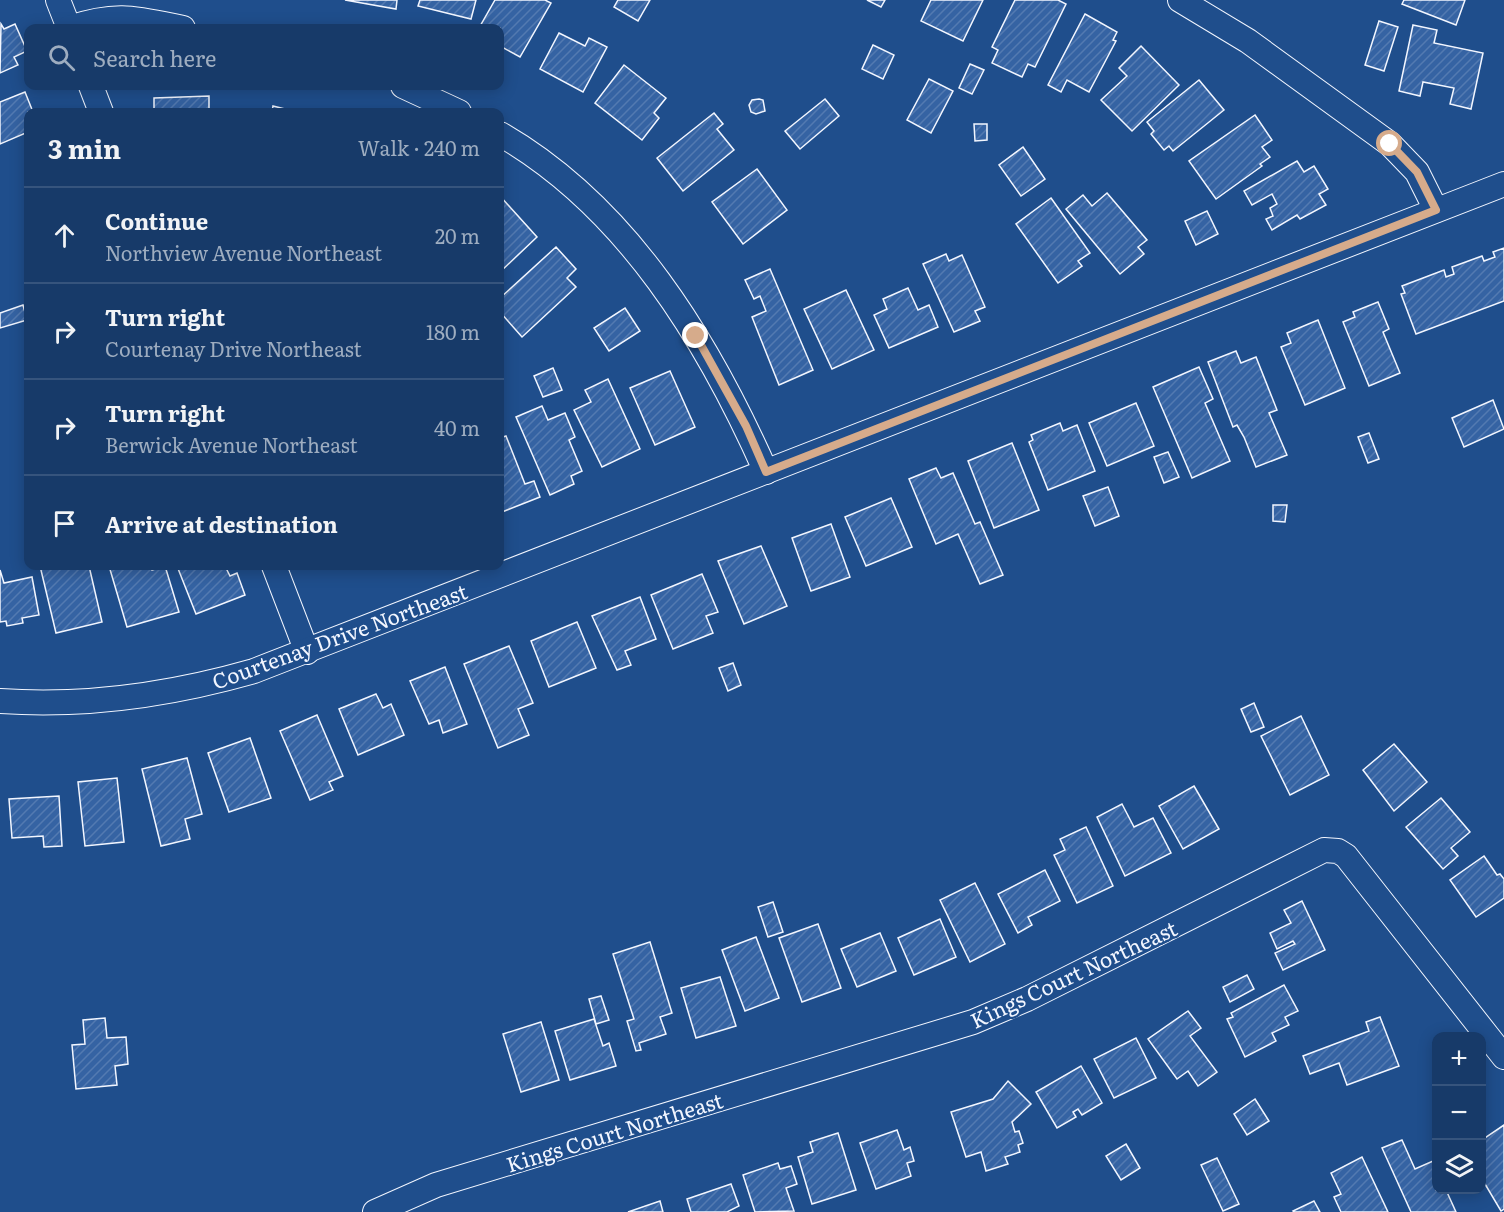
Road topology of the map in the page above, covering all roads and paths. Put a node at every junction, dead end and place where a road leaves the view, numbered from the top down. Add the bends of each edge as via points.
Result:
1 (58, 0) edge
2 (1180, 0) edge
3 (67, 24) edge
4 (81, 24) edge
5 (165, 24) edge
6 (93, 90) edge
7 (412, 90) edge
8 (99, 108) edge
9 (450, 108) edge
10 (504, 137) edge
11 (1504, 184) edge
12 (1436, 210) junction
13 (766, 472) junction
14 (276, 570) edge
15 (307, 652) junction
16 (0, 701) edge
17 (1504, 1057) edge
18 (375, 1212) edge

1 - 3 street
2 - 12 street via 1248,40 1390,144 1417,172
4 - 5 street via 130,16
6 - 8 street
7 - 9 street
10 - 13 street via 582,196 651,270 696,336 746,426
11 - 12 street, Courtenay Drive Northeast
12 - 13 street, Courtenay Drive Northeast
13 - 15 street, Courtenay Drive Northeast
14 - 15 street
15 - 16 street, Courtenay Drive Northeast via 201,686 148,696 94,702
17 - 18 street, Kings Court Northeast via 1346,856 1324,850 1027,999 973,1022 435,1185

